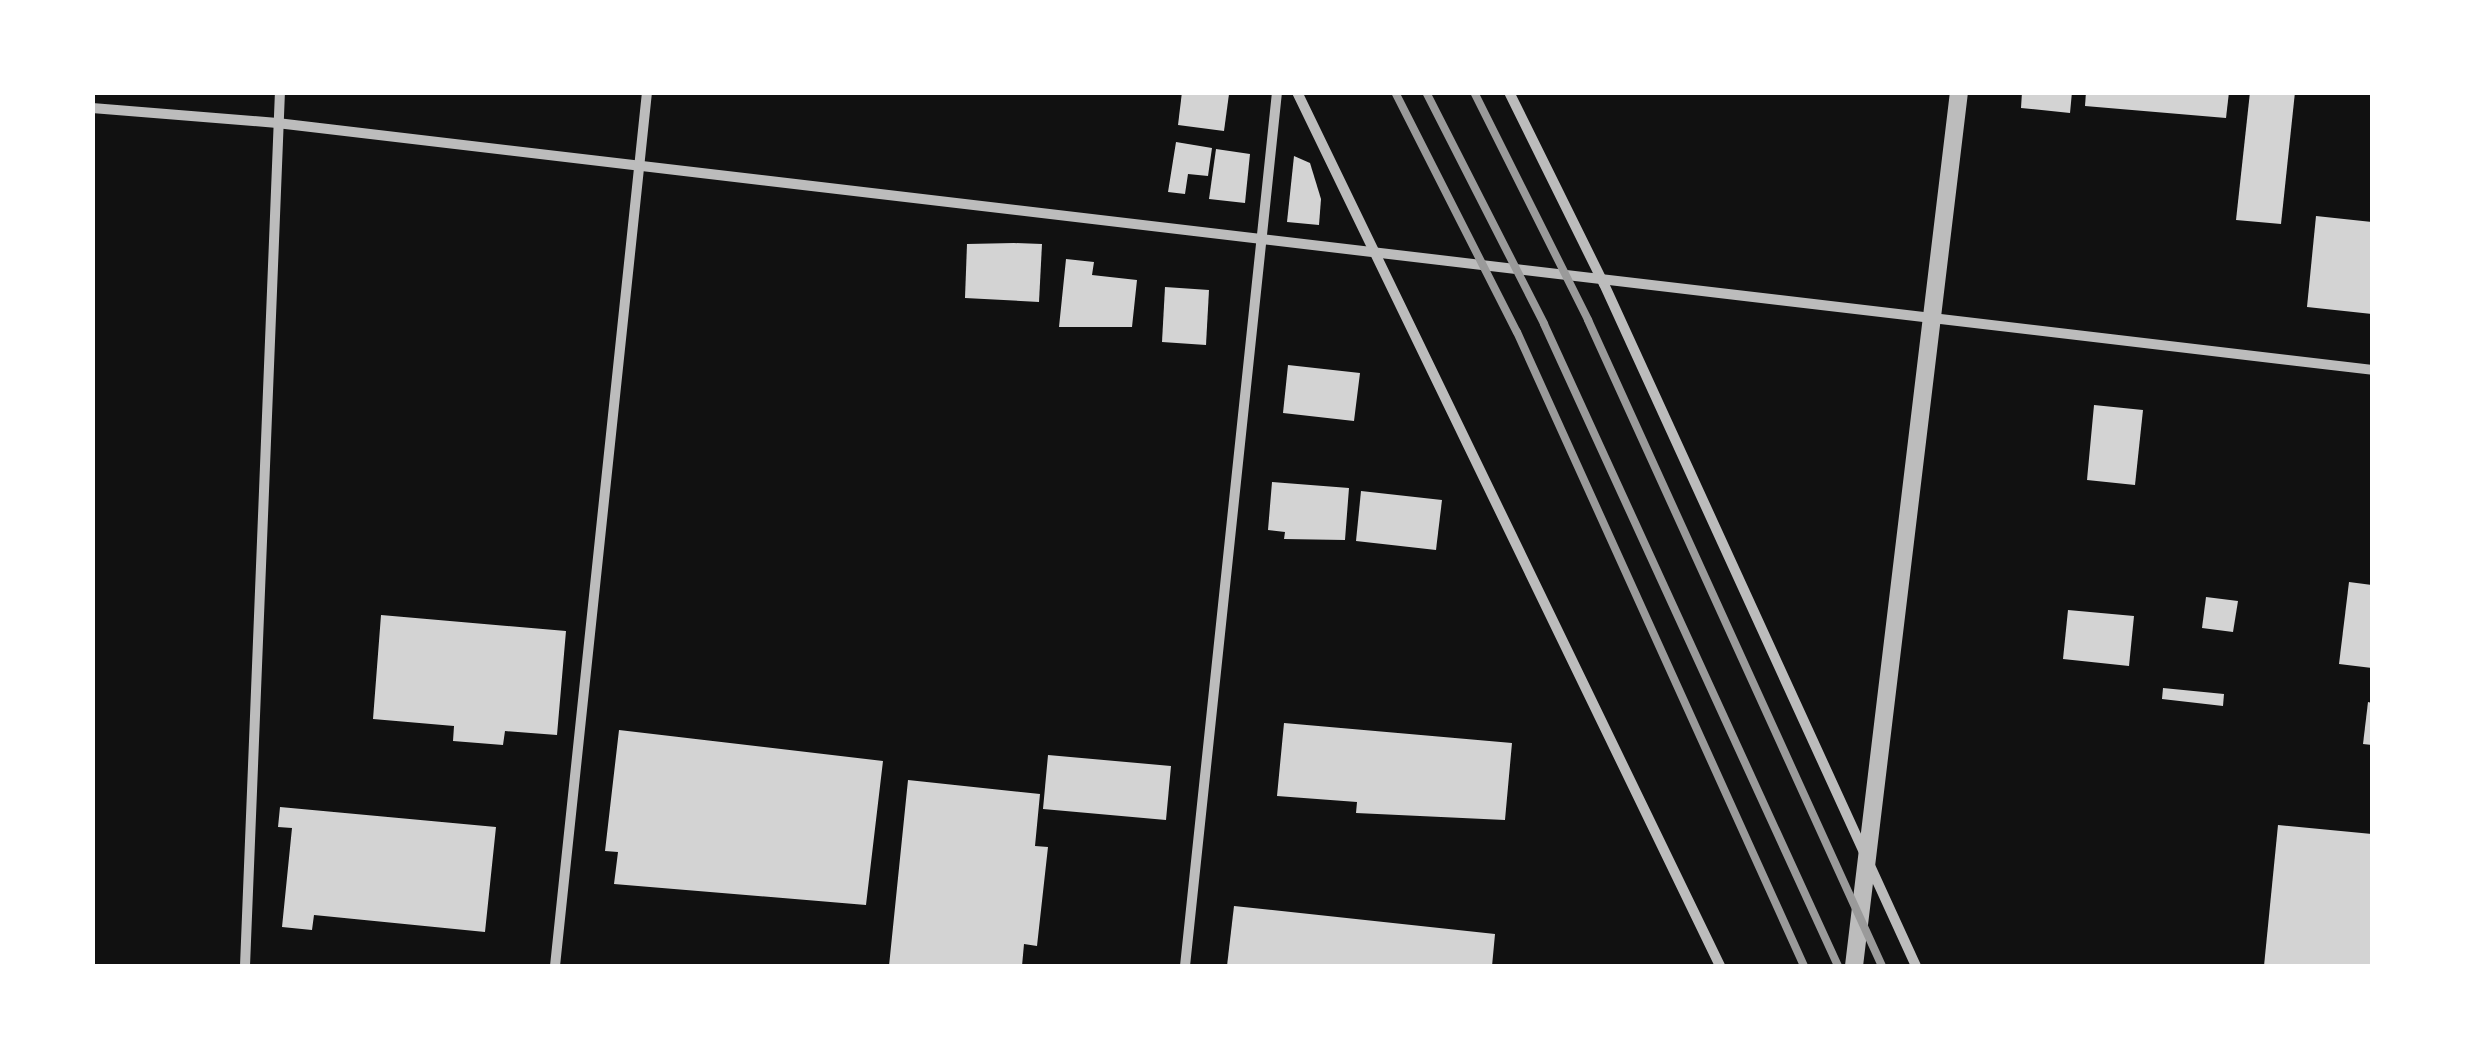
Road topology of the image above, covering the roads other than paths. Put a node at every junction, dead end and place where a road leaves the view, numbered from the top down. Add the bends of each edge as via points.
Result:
1 (280, 92) edge
2 (647, 92) edge
3 (1278, 92) edge
4 (1297, 92) edge
5 (1509, 92) edge
6 (1960, 92) edge
7 (92, 108) edge
8 (277, 124) junction
9 (638, 168) junction
10 (1260, 240) junction
11 (1377, 253) junction
12 (1604, 284) junction
13 (1933, 322) junction
14 (2372, 370) edge
15 (1867, 852) junction
16 (245, 966) edge
17 (556, 966) edge
18 (1186, 966) edge
19 (1720, 966) edge
20 (1854, 966) edge
21 (1916, 966) edge

1 - 8 street
2 - 9 street
3 - 10 street
4 - 11 street
5 - 12 street
6 - 13 street
7 - 8 street
8 - 9 street
8 - 16 street
9 - 10 street
9 - 17 street
10 - 11 street
10 - 18 street
11 - 12 street
11 - 19 street
12 - 13 street
12 - 15 street
13 - 14 street
13 - 15 street
15 - 20 street
15 - 21 street

